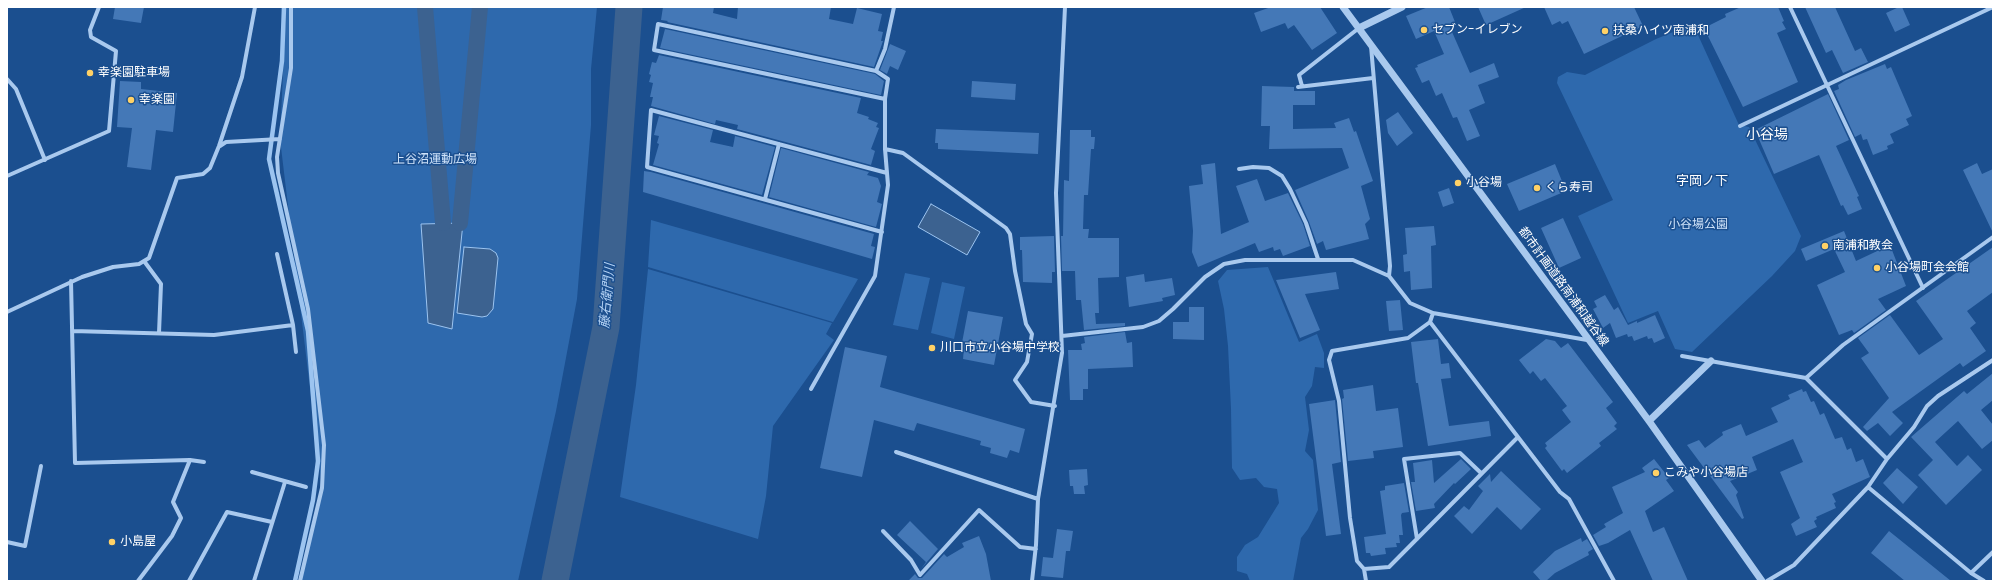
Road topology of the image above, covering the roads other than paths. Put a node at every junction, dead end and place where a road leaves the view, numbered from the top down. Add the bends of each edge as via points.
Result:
1 (99, 7) edge
2 (255, 7) edge
3 (291, 7) edge
4 (894, 7) edge
5 (1065, 7) edge
6 (1343, 7) edge
7 (1402, 7) edge
8 (1790, 7) edge
9 (1993, 7) edge
10 (1359, 28) junction
11 (1371, 46) junction
12 (876, 71) junction
13 (1373, 78) junction
14 (7, 79) edge
15 (1827, 85) junction
16 (885, 99) junction
17 (1740, 126) dead end
18 (280, 139) junction
19 (779, 144) junction
20 (219, 146) junction
21 (885, 149) junction
22 (45, 160) junction
23 (1240, 169) dead end
24 (887, 173) junction
25 (7, 176) edge
26 (765, 199) junction
27 (882, 232) junction
28 (1993, 237) edge
29 (277, 254) dead end
30 (1318, 259) junction
31 (144, 261) junction
32 (1389, 276) junction
33 (71, 282) junction
34 (1923, 288) junction
35 (7, 312) edge
36 (1433, 313) junction
37 (1430, 322) junction
38 (293, 325) junction
39 (73, 331) junction
40 (159, 333) junction
41 (1062, 336) junction
42 (1587, 340) junction
43 (296, 352) dead end
44 (1682, 356) dead end
45 (1993, 360) edge
46 (1710, 361) junction
47 (1806, 378) junction
48 (811, 390) dead end
49 (1055, 406) junction
50 (1649, 421) junction
51 (1518, 437) junction
52 (896, 452) dead end
53 (1887, 459) junction
54 (190, 460) junction
55 (204, 462) dead end
56 (41, 466) dead end
57 (252, 472) dead end
58 (1481, 473) junction
59 (285, 482) junction
60 (306, 487) dead end
61 (1868, 487) junction
62 (1038, 499) junction
63 (272, 522) junction
64 (883, 531) dead end
65 (1417, 539) junction
66 (7, 542) edge
67 (1036, 549) junction
68 (1993, 552) edge
69 (1364, 570) junction
70 (1971, 573) junction
71 (138, 581) edge
72 (189, 581) edge
73 (254, 581) edge
74 (300, 581) edge
75 (1032, 581) edge
76 (1366, 581) edge
77 (1614, 581) edge
78 (1762, 581) edge
79 (1767, 581) edge
80 (1984, 581) edge

1 - 22 street via 90,30 91,36 116,51 109,131
2 - 20 street via 242,77
3 - 18 street via 291,68
4 - 12 street via 885,49
5 - 41 street via 1056,193
6 - 10 street, 都市計画道路南浦和越谷線
7 - 10 street
8 - 15 street
9 - 15 street
10 - 11 street, 都市計画道路南浦和越谷線
10 - 13 street via 1299,75 1300,86
11 - 13 street
11 - 42 street, 都市計画道路南浦和越谷線 via 1461,165
12 - 16 street via 888,79
12 - 16 street via 658,24 654,50
13 - 32 street via 1381,145 1390,258
14 - 22 street via 16,89
15 - 17 street
15 - 34 street
16 - 21 street
18 - 20 street via 226,142
18 - 74 street via 278,173 308,309 324,445 322,488
19 - 24 street
19 - 26 street
19 - 26 street via 651,110 647,167
20 - 31 street via 207,171 203,174 177,178 149,258
21 - 24 street
21 - 49 street via 903,153 1006,228 1010,234 1014,271 1026,324 1032,334 1027,362 1015,380 1032,402
22 - 25 street
23 - 30 street via 1269,168 1282,176 1306,223
24 - 27 street via 888,185
26 - 27 street
27 - 48 street via 875,276
28 - 34 street
29 - 38 street
30 - 32 street via 1353,260
30 - 41 street via 1245,260 1224,264 1205,277 1158,321 1143,327
31 - 33 street via 113,267
31 - 40 street via 160,284
32 - 36 street via 1410,303
33 - 35 street
33 - 39 street
34 - 47 street via 1843,345
36 - 37 street
36 - 42 street
37 - 51 street
37 - 69 street via 1408,338 1332,351 1329,360 1344,444 1357,562
38 - 40 street via 214,335
38 - 43 street
39 - 40 street
39 - 54 street via 75,463
41 - 49 street
42 - 50 street, 都市計画道路南浦和越谷線
44 - 46 street
45 - 53 street via 1927,406 1914,427
46 - 47 street
46 - 50 street
47 - 53 street
49 - 62 street
50 - 78 street, 都市計画道路南浦和越谷線
51 - 58 street
51 - 77 street via 1560,492 1569,499
52 - 62 street
53 - 61 street
54 - 55 street
54 - 71 street via 172,502 181,518 172,536
56 - 66 street via 26,546
57 - 59 street
58 - 65 street
58 - 65 street via 1460,452 1404,459
59 - 60 street
59 - 63 street
61 - 70 street
61 - 79 street via 1794,565
62 - 67 street
63 - 72 street via 227,512
63 - 73 street
64 - 67 street via 911,560 920,575 979,510 1020,546
65 - 69 street via 1389,567
67 - 75 street
68 - 70 street
69 - 76 street
70 - 80 street

